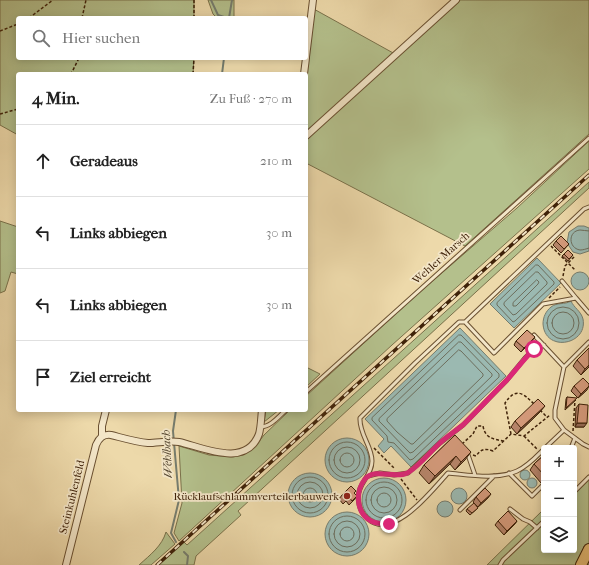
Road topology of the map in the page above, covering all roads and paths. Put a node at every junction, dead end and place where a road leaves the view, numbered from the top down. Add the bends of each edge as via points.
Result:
1 (53, 0) edge
2 (86, 0) edge
3 (194, 0) edge
4 (313, 0) edge
5 (456, 0) edge
6 (32, 16) edge
7 (82, 16) edge
8 (194, 16) edge
9 (16, 25) edge
10 (0, 31) edge
11 (308, 41) edge
12 (78, 60) edge
13 (194, 60) edge
14 (306, 60) edge
15 (72, 72) edge
16 (193, 72) edge
17 (304, 72) edge
18 (16, 110) edge
19 (0, 114) edge
20 (308, 134) edge
21 (589, 138) edge
22 (589, 207) edge
23 (548, 243) junction
24 (575, 256) dead end
25 (568, 263) junction
26 (575, 270) dead end
27 (563, 282) junction
28 (576, 298) junction
29 (543, 304) junction
30 (589, 313) edge
31 (465, 322) junction
32 (534, 335) edge
33 (589, 342) edge
34 (544, 345) junction
35 (564, 367) junction
36 (308, 390) edge
37 (575, 399) edge
38 (555, 410) junction
39 (106, 412) edge
40 (262, 412) edge
41 (284, 412) edge
42 (547, 417) junction
43 (260, 427) junction
44 (564, 430) junction
45 (511, 434) junction
46 (102, 436) junction
47 (524, 436) junction
48 (574, 437) junction
49 (503, 441) junction
50 (548, 445) edge
51 (572, 445) edge
52 (461, 446) joint
53 (589, 447) edge
54 (541, 449) edge
55 (541, 452) edge
56 (468, 453) junction
57 (509, 473) junction
58 (475, 475) junction
59 (368, 476) junction
60 (494, 476) junction
61 (589, 477) edge
62 (541, 487) edge
63 (577, 489) edge
64 (510, 509) dead end
65 (460, 510) dead end
66 (541, 524) edge
67 (537, 528) junction
68 (589, 549) edge
69 (66, 565) edge
70 (500, 565) edge
71 (581, 565) edge

1 - 6 path
2 - 7 path
3 - 8 path
4 - 11 street
5 - 20 street
9 - 10 path
12 - 15 path
13 - 16 path
14 - 17 street
18 - 19 path
21 - 36 lane, Wehler Marsch
22 - 23 lane
23 - 25 path
23 - 31 lane
24 - 25 path
25 - 26 path
25 - 27 path via 564,266
27 - 28 lane
27 - 29 path
28 - 29 lane
28 - 30 lane
29 - 31 lane via 494,352
31 - 59 lane via 459,322 360,418 360,426 372,462
32 - 34 lane
33 - 35 lane
34 - 35 lane
34 - 59 lane via 534,349 463,425 408,473 380,473
35 - 38 lane
37 - 48 path
38 - 42 path
38 - 44 lane via 555,418
39 - 46 street, Steinkuhlenfeld
40 - 43 street
41 - 43 lane via 271,424
42 - 45 path via 526,395 513,394 505,403
42 - 47 path
43 - 46 street via 259,434 251,446 238,453 209,452 170,441 147,443 106,434
44 - 48 lane
44 - 50 lane
45 - 47 path
45 - 49 path
46 - 69 street, Steinkuhlenfeld via 96,446
47 - 54 path
48 - 51 lane
48 - 53 lane
49 - 52 path via 487,437 483,426 476,426
49 - 56 path via 493,451 483,449 476,456
52 - 56 lane
55 - 57 lane via 529,464
56 - 58 lane
57 - 60 lane
57 - 62 lane via 532,496
58 - 59 lane via 448,473 418,505 389,524 371,521 359,507 360,486
58 - 60 lane
60 - 65 lane
61 - 63 lane
64 - 67 lane
66 - 67 lane
67 - 70 lane
68 - 71 main road

